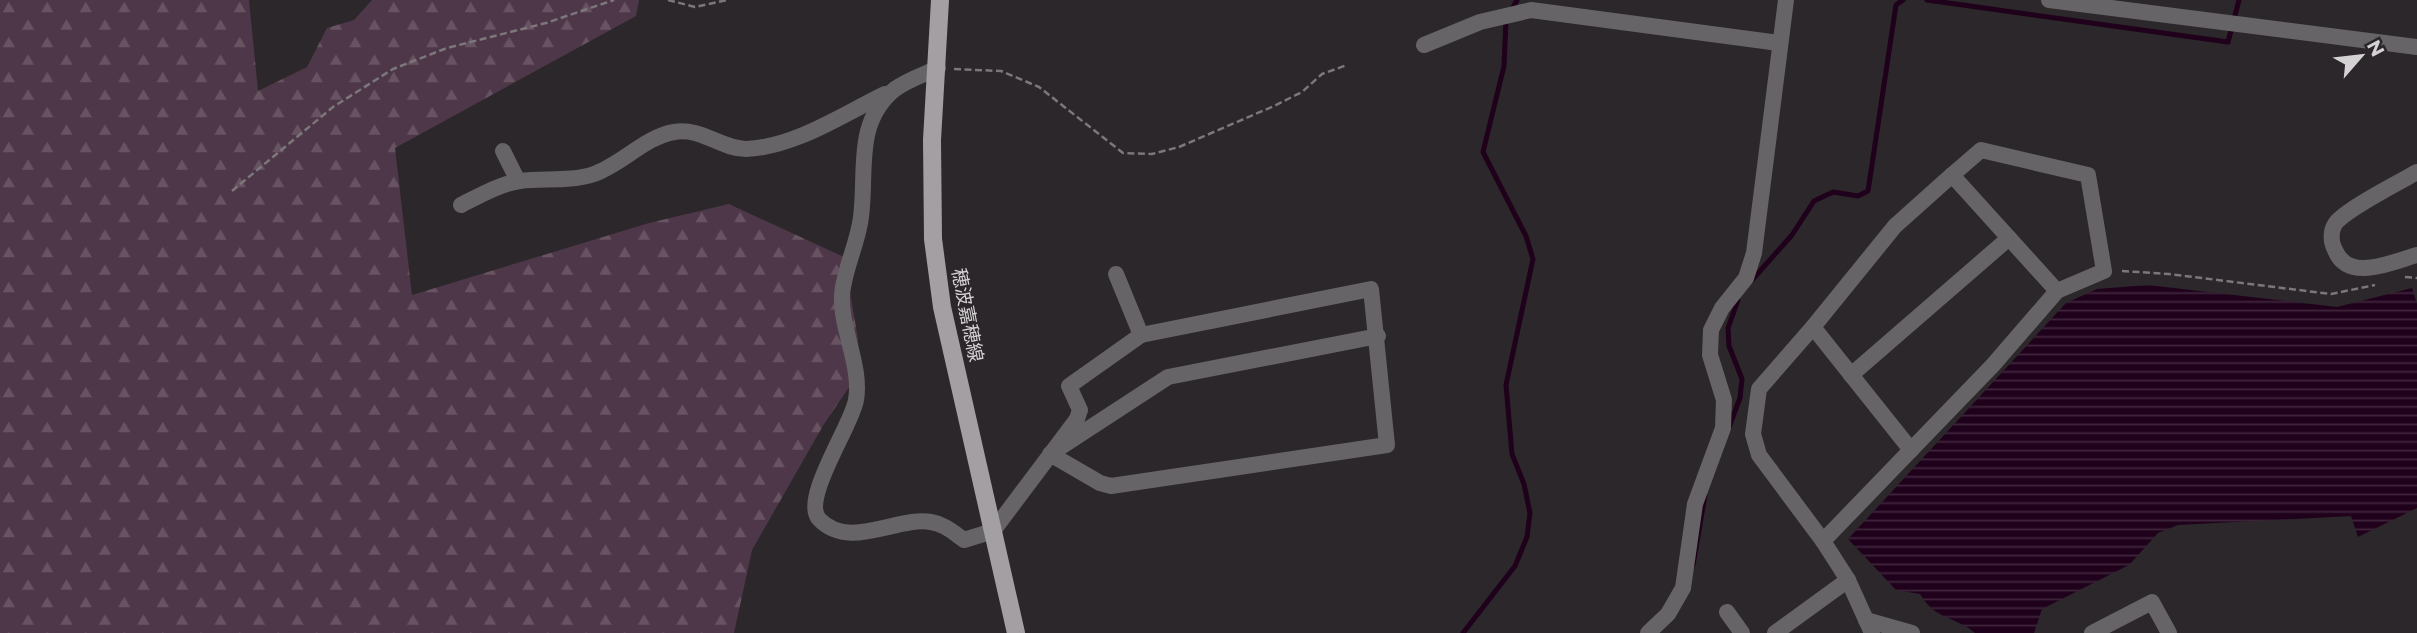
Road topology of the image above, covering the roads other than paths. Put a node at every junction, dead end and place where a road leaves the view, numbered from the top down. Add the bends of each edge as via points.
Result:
1 (940, 0) edge
2 (1786, 0) edge
3 (2049, 0) edge
4 (1780, 43) junction
5 (1424, 45) dead end
6 (2417, 47) edge
7 (938, 68) junction
8 (896, 88) junction
9 (503, 151) dead end
10 (2417, 172) edge
11 (1952, 175) junction
12 (518, 181) junction
13 (461, 205) dead end
14 (2009, 238) junction
15 (2417, 256) edge
16 (1116, 274) dead end
17 (2057, 291) junction
18 (1813, 327) junction
19 (1141, 334) junction
20 (1378, 336) junction
21 (1851, 375) junction
22 (1911, 450) junction
23 (1050, 454) junction
24 (993, 531) junction
25 (1824, 541) junction
26 (1848, 580) junction
27 (1727, 612) dead end
28 (1869, 626) edge
29 (1016, 633) edge
30 (1648, 633) edge
31 (1742, 633) edge
32 (1775, 633) edge
33 (1912, 633) edge
34 (2092, 633) edge
35 (2169, 633) edge

1 - 7 main road, 穂波嘉穂線
2 - 4 street
3 - 6 street
4 - 5 street via 1531,10 1480,22
4 - 30 street via 1754,253 1746,278 1711,330 1710,355 1724,400 1723,428 1695,504 1683,588 1668,614
7 - 8 street
7 - 24 main road, 穂波嘉穂線 via 932,140 933,239 942,307
8 - 12 street via 775,144 744,149 701,133 676,132 590,175
8 - 24 street via 875,110 864,143 861,218 842,296 856,400 814,508 818,518 848,533 929,521 946,526 964,540
9 - 12 street
10 - 15 street via 2346,214 2335,224 2331,237 2344,264 2357,269
11 - 14 street
11 - 17 street via 1981,150 2088,175 2104,271
11 - 18 street via 1895,226
12 - 13 street
14 - 17 street
14 - 21 street
16 - 19 street
17 - 22 street
18 - 21 street
18 - 25 street via 1759,389 1752,434 1759,454
19 - 20 street via 1371,289
19 - 23 street via 1069,386 1080,410
20 - 23 street via 1168,377
20 - 23 street via 1387,445 1111,486
21 - 22 street
22 - 25 street
23 - 24 street
24 - 29 main road, 穂波嘉穂線
25 - 26 street
26 - 28 street
26 - 32 street
27 - 31 street
28 - 33 street
34 - 35 street via 2152,602

